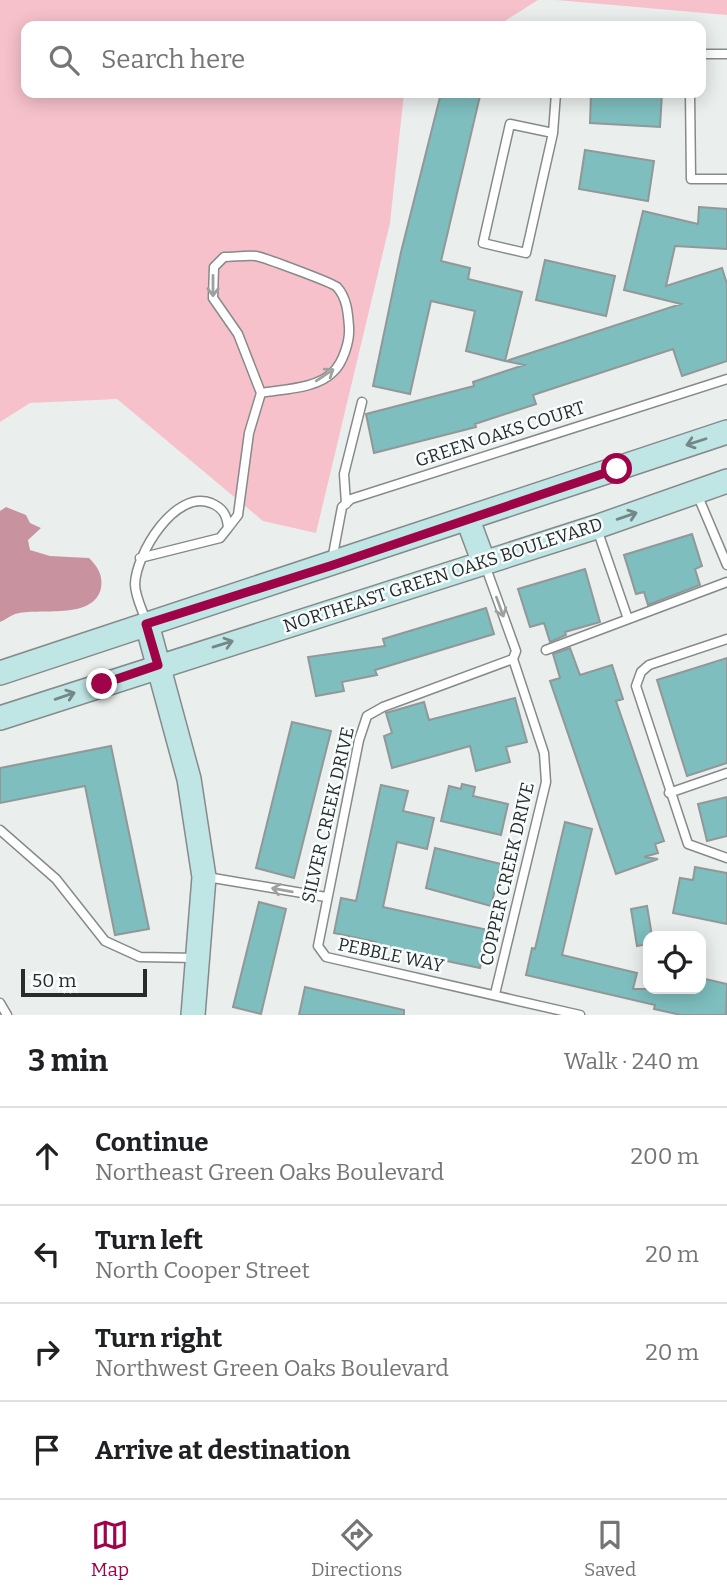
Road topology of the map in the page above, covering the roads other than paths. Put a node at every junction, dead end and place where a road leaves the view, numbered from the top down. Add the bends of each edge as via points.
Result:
1 (706, 54) edge
2 (727, 54) edge
3 (556, 98) edge
4 (690, 98) edge
5 (553, 133) junction
6 (727, 179) edge
7 (727, 379) edge
8 (261, 393) junction
9 (362, 402) dead end
10 (727, 432) edge
11 (727, 481) edge
12 (696, 491) junction
13 (346, 504) junction
14 (468, 520) junction
15 (596, 527) junction
16 (228, 528) junction
17 (140, 558) junction
18 (484, 563) junction
19 (727, 565) edge
20 (330, 566) junction
21 (727, 582) edge
22 (628, 619) junction
23 (146, 624) junction
24 (727, 639) edge
25 (546, 650) dead end
26 (513, 659) junction
27 (158, 665) junction
28 (0, 673) edge
29 (0, 718) edge
30 (727, 773) edge
31 (669, 793) junction
32 (0, 830) edge
33 (727, 858) edge
34 (204, 877) junction
35 (326, 897) junction
36 (321, 950) joint
37 (200, 958) junction
38 (495, 994) junction
39 (0, 1003) edge
40 (7, 1015) edge
41 (193, 1015) edge
42 (580, 1015) edge

1 - 2 lane
3 - 5 lane
4 - 6 lane via 691,179
5 - 5 lane via 526,253 483,243 510,124
7 - 13 lane, GREEN OAKS COURT via 356,496
8 -> 8 lane via 313,383 333,373 349,332 346,302 324,278 259,256 224,257 214,267 213,298 238,334
8 - 16 lane via 249,433 238,515
9 - 13 lane via 344,474
10 -> 14 main road
11 - 12 main road, NORTHEAST GREEN OAKS BOULEVARD
15 -> 12 main road, NORTHEAST GREEN OAKS BOULEVARD
12 - 19 lane
13 - 20 lane
14 - 18 main road
14 - 20 main road
15 - 18 main road, NORTHEAST GREEN OAKS BOULEVARD
15 - 22 lane
16 - 17 lane via 220,538
16 - 17 lane via 228,517 218,507 206,501 186,503 170,514
17 - 23 lane via 135,589
18 -> 26 lane, COPPER CREEK DRIVE via 516,651
27 -> 18 main road, NORTHEAST GREEN OAKS BOULEVARD
20 - 23 main road
21 - 22 lane
22 - 25 lane
23 - 27 main road
23 - 28 main road
24 - 31 lane via 640,672 636,686
26 - 35 lane, SILVER CREEK DRIVE via 383,706 368,716
26 - 38 lane, COPPER CREEK DRIVE via 544,753 546,782
29 -> 27 main road, NORTHEAST GREEN OAKS BOULEVARD
27 - 34 main road via 189,779
30 - 31 lane
31 - 33 lane via 688,844
32 - 37 lane via 56,879 105,941 140,957
35 -> 34 lane
34 - 37 main road
35 - 36 lane, SILVER CREEK DRIVE via 317,937
36 - 38 lane, PEBBLE WAY via 326,957
37 - 41 main road
38 - 42 lane, PEBBLE WAY
39 - 40 lane

